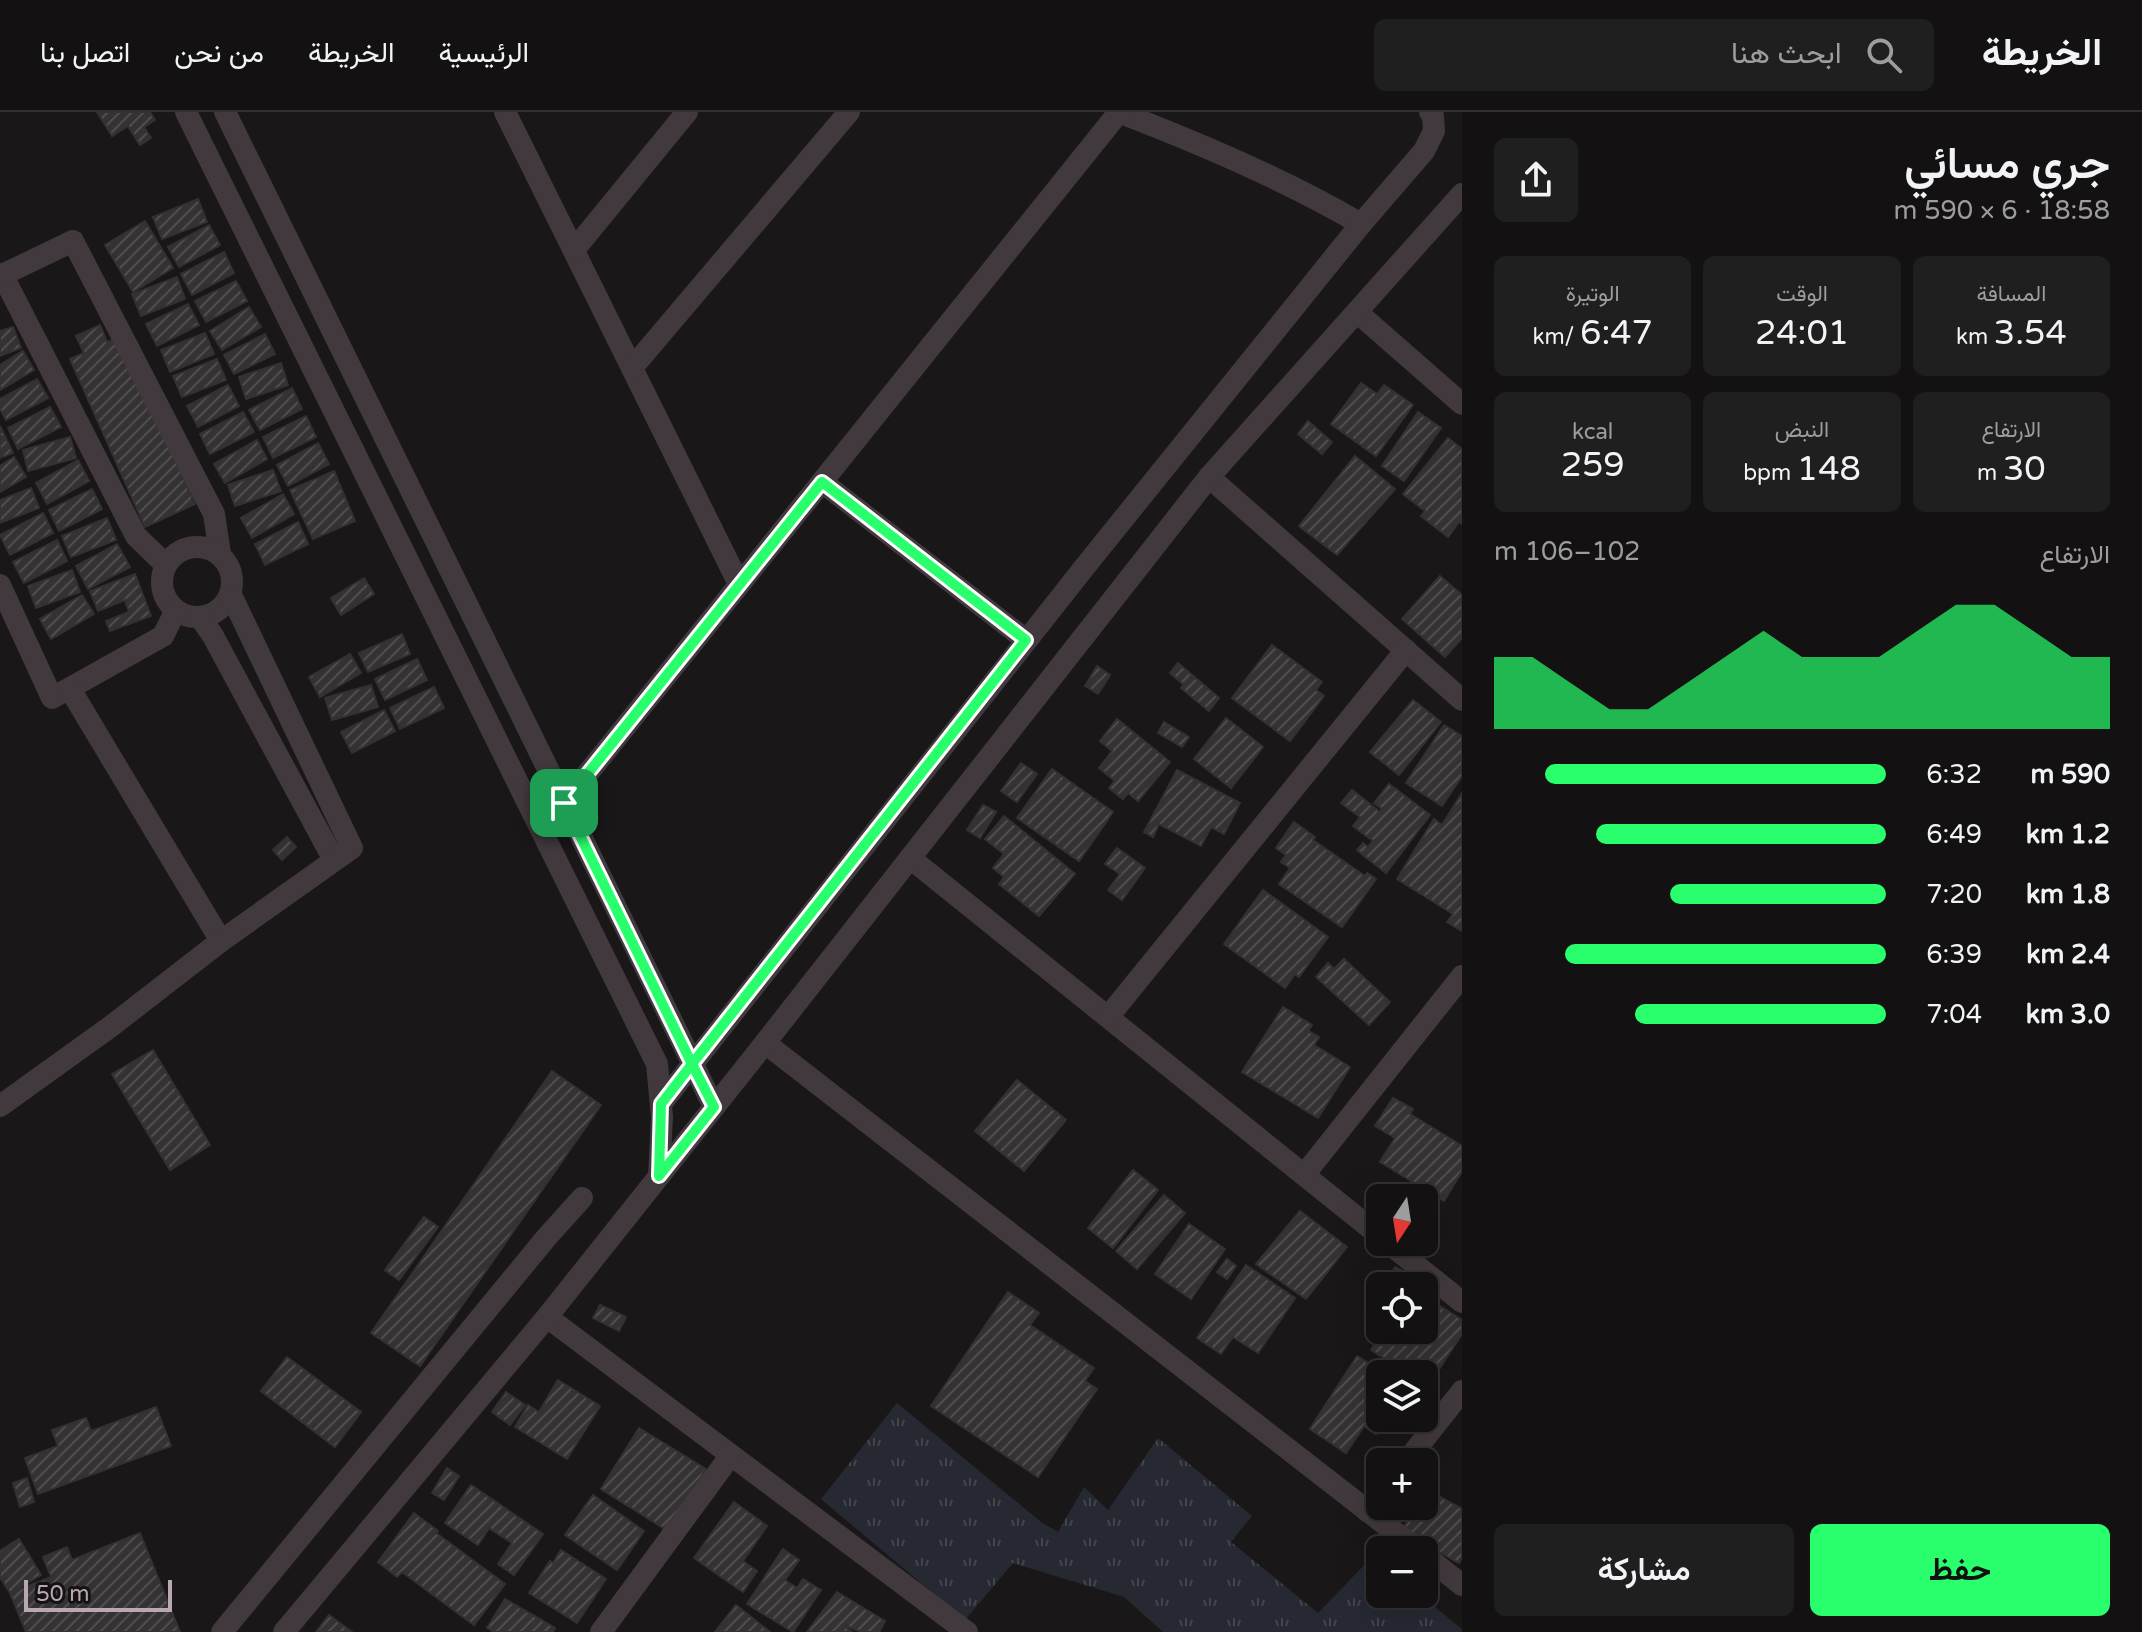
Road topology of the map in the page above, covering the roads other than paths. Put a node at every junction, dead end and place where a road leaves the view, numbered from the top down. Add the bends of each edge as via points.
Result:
1 (186, 112) edge
2 (225, 112) edge
3 (505, 112) edge
4 (687, 112) edge
5 (849, 112) edge
6 (1119, 112) edge
7 (1430, 112) edge
8 (1462, 194) edge
9 (1361, 224) junction
10 (574, 250) junction
11 (1, 275) edge
12 (1358, 313) junction
13 (632, 368) junction
14 (1462, 404) edge
15 (1209, 477) junction
16 (822, 482) junction
17 (220, 554) junction
18 (166, 565) junction
19 (739, 584) junction
20 (0, 585) edge
21 (231, 595) junction
22 (176, 610) junction
23 (200, 617) junction
24 (1026, 640) junction
25 (1406, 650) junction
26 (70, 689) junction
27 (1462, 700) edge
28 (564, 803) junction
29 (343, 854) junction
30 (910, 858) junction
31 (221, 941) junction
32 (1462, 976) edge
33 (1108, 1017) junction
34 (765, 1043) junction
35 (692, 1064) junction
36 (661, 1104) junction
37 (0, 1106) edge
38 (714, 1107) junction
39 (1304, 1175) junction
40 (659, 1176) junction
41 (582, 1198) dead end
42 (1366, 1225) edge
43 (1404, 1256) edge
44 (1462, 1302) edge
45 (547, 1317) junction
46 (1462, 1391) edge
47 (1417, 1448) edge
48 (731, 1455) junction
49 (1366, 1497) edge
50 (1390, 1520) edge
51 (1405, 1536) edge
52 (1438, 1566) edge
53 (1462, 1585) edge
54 (222, 1632) edge
55 (284, 1632) edge
56 (601, 1632) edge
57 (967, 1632) edge

1 - 36 street via 622,988 657,1064
2 - 28 street
3 - 10 street
4 - 10 street
5 - 13 street
6 - 9 street via 1243,163
6 - 16 street
7 - 9 street via 1434,131 1424,151
8 - 12 street
9 - 24 street
10 - 13 street
11 - 17 street via 73,241 214,514
11 - 18 street via 136,536
12 - 14 street
12 - 15 street
13 - 19 street
15 - 25 street
15 - 30 street
16 - 19 street
16 - 24 street
17 - 18 street via 190,547
17 - 21 street via 232,573
18 - 22 street via 162,584
19 - 28 street
20 - 26 street via 52,698
21 - 23 street via 218,611
21 - 29 street
22 - 23 street
22 - 26 street via 163,636
23 - 29 street
24 - 35 street
25 - 27 street
25 - 33 street
26 - 31 street
28 - 35 street
29 - 31 street
30 - 33 street
30 - 34 street
31 - 37 street
32 - 39 street
33 - 39 street
34 - 38 street
34 - 49 street
35 - 36 street
35 - 38 street
36 - 40 street
38 - 40 street
39 - 42 street
40 - 45 street
41 - 54 street
43 - 44 street
45 - 48 street
45 - 55 street
46 - 47 street
48 - 56 street
48 - 57 street
50 - 51 street
52 - 53 street

